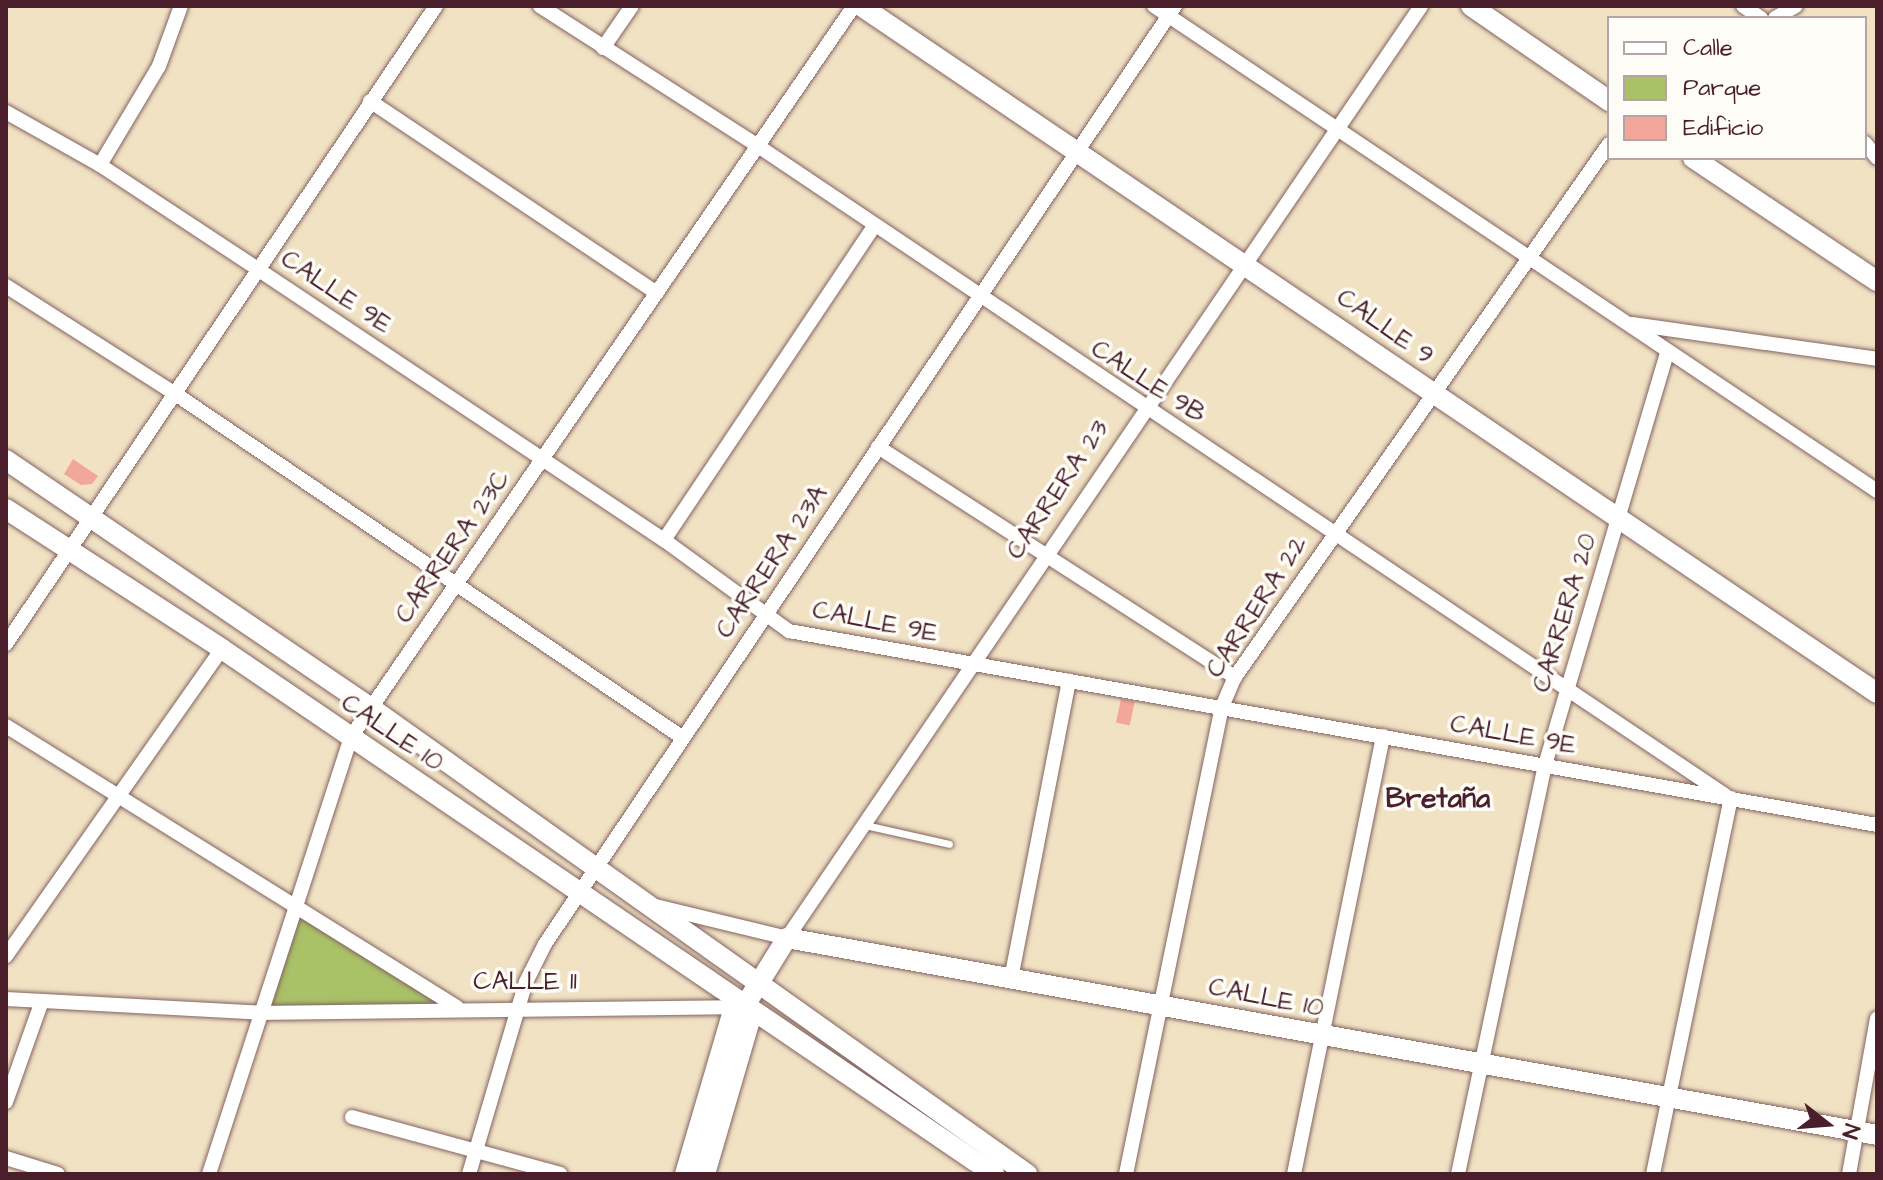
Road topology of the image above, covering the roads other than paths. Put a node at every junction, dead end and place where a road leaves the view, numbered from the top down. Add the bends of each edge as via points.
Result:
1 (181, 6) edge
2 (436, 6) edge
3 (540, 6) edge
4 (632, 6) edge
5 (854, 6) edge
6 (861, 6) edge
7 (1154, 6) edge
8 (1421, 6) edge
9 (1471, 6) edge
10 (1796, 6) edge
11 (1172, 11) edge
12 (1778, 16) edge
13 (603, 48) junction
14 (1607, 100) edge
15 (370, 101) junction
16 (6, 112) edge
17 (1338, 125) junction
18 (758, 146) junction
19 (1607, 147) edge
20 (1078, 151) junction
21 (1696, 160) edge
22 (100, 165) junction
23 (874, 226) junction
24 (1531, 258) junction
25 (1245, 261) junction
26 (259, 270) junction
27 (1877, 281) edge
28 (6, 286) edge
29 (657, 293) junction
30 (979, 298) junction
31 (1625, 323) junction
32 (1668, 351) junction
33 (1877, 359) edge
34 (1436, 394) junction
35 (177, 395) junction
36 (1144, 409) junction
37 (878, 447) junction
38 (542, 459) junction
39 (6, 460) edge
40 (1877, 491) edge
41 (6, 509) edge
42 (93, 517) junction
43 (1619, 517) junction
44 (1335, 533) junction
45 (664, 540) junction
46 (71, 550) junction
47 (1047, 554) junction
48 (457, 584) junction
49 (765, 615) junction
50 (6, 644) edge
51 (222, 649) junction
52 (972, 665) junction
53 (1235, 677) junction
54 (1069, 681) junction
55 (1567, 691) junction
56 (1877, 693) edge
57 (1222, 707) junction
58 (371, 708) junction
59 (6, 726) edge
60 (1383, 736) junction
61 (351, 737) junction
62 (683, 738) junction
63 (1545, 765) junction
64 (115, 795) junction
65 (1731, 798) junction
66 (864, 824) junction
67 (1877, 825) edge
68 (949, 844) dead end
69 (595, 869) junction
70 (579, 894) junction
71 (648, 904) junction
72 (297, 909) junction
73 (787, 938) junction
74 (6, 956) edge
75 (1011, 979) junction
76 (755, 984) junction
77 (6, 999) edge
78 (42, 1001) junction
79 (1162, 1005) junction
80 (744, 1007) junction
81 (459, 1008) junction
82 (517, 1008) junction
83 (262, 1013) junction
84 (1877, 1018) edge
85 (1325, 1036) junction
86 (1480, 1062) junction
87 (1669, 1098) junction
88 (6, 1102) edge
89 (352, 1117) dead end
90 (1867, 1133) edge
91 (476, 1150) junction
92 (6, 1158) edge
93 (58, 1174) edge
94 (209, 1174) edge
95 (469, 1174) edge
96 (560, 1174) edge
97 (685, 1174) edge
98 (705, 1174) edge
99 (994, 1174) edge
100 (1027, 1174) edge
101 (1126, 1174) edge
102 (1294, 1174) edge
103 (1458, 1174) edge
104 (1653, 1174) edge
105 (1849, 1174) edge

1 - 22 street via 159,66
2 - 15 street
3 - 13 street, CALLE 9B
4 - 13 street
5 - 18 street, CARRERA 23C
6 - 20 street, CALLE 9
7 - 11 street
8 - 17 street, CARRERA 23
9 - 14 street
10 - 12 street
11 - 17 street
11 - 20 street, CARRERA 23A
13 - 18 street, CALLE 9B
15 - 26 street
15 - 29 street
16 - 22 street, CALLE 9E
17 - 24 street
17 - 25 street, CARRERA 23
18 - 23 street, CALLE 9B
18 - 29 street, CARRERA 23C
19 - 24 street, CARRERA 22
20 - 25 street, CALLE 9
20 - 30 street, CARRERA 23A
21 - 27 street
22 - 26 street, CALLE 9E
23 - 30 street, CALLE 9B
23 - 45 street
24 - 31 street
24 - 34 street, CARRERA 22
25 - 34 street, CALLE 9
25 - 36 street, CARRERA 23
26 - 35 street
26 - 38 street, CALLE 9E
28 - 35 street
29 - 38 street, CARRERA 23C
30 - 36 street, CALLE 9B
30 - 37 street, CARRERA 23A
31 - 32 street
31 - 33 street
32 - 40 street
32 - 43 street, CARRERA 20
34 - 43 street, CALLE 9
34 - 44 street, CARRERA 22
35 - 42 street
35 - 48 street
36 - 44 street, CALLE 9B
36 - 47 street, CARRERA 23
37 - 47 street
37 - 49 street, CARRERA 23A
38 - 45 street, CALLE 9E
38 - 48 street, CARRERA 23C
39 - 42 street, CALLE 10
41 - 46 street, CALLE 10
42 - 46 street
42 - 58 street, CALLE 10
43 - 55 street, CARRERA 20
43 - 56 street, CALLE 9
44 - 53 street, CARRERA 22
44 - 55 street, CALLE 9B
45 - 49 street, CALLE 9E
46 - 50 street
46 - 51 street, CALLE 10
47 - 52 street, CARRERA 23
47 - 53 street
48 - 58 street, CARRERA 23C
48 - 62 street
49 - 52 street, CALLE 9E via 789,631
49 - 62 street, CARRERA 23A
51 - 61 street, CALLE 10
51 - 64 street
52 - 54 street, CALLE 9E
52 - 66 street, CARRERA 23
53 - 57 street, CARRERA 22
54 - 57 street, CALLE 9E
54 - 75 street
55 - 63 street, CARRERA 20
55 - 65 street, CALLE 9B
57 - 60 street, CALLE 9E
57 - 79 street, CARRERA 22
58 - 61 street, CARRERA 23C
58 - 69 street, CALLE 10
59 - 64 street
60 - 63 street, CALLE 9E
60 - 85 street
61 - 70 street, CALLE 10
61 - 72 street, CARRERA 23C
62 - 69 street, CARRERA 23A
63 - 65 street, CALLE 9E
63 - 86 street, CARRERA 20
64 - 72 street
64 - 74 street
65 - 67 street, CALLE 9E
65 - 87 street
66 - 68 lane
66 - 73 street, CARRERA 23
69 - 70 street, CARRERA 23A
69 - 71 street, CALLE 10
70 - 80 street, CALLE 10
70 - 82 street, CARRERA 23A via 534,963
71 - 73 street, CALLE 10
71 - 76 street, CALLE 10
72 - 81 street
72 - 83 street, CARRERA 23C
73 - 75 street, CALLE 10
73 - 76 street, CARRERA 23
75 - 79 street, CALLE 10
76 - 80 street, CARRERA 23
76 - 100 street
77 - 78 street, CALLE 11
78 - 83 street, CALLE 11
78 - 88 street
79 - 85 street, CALLE 10
79 - 101 street, CARRERA 22
80 - 82 street, CALLE 11
80 - 97 street, CARRERA 23 via 732,1014
80 - 98 street, CARRERA 23 via 749,1024
80 - 99 street
81 - 82 street, CALLE 11
81 - 83 street, CALLE 11
82 - 91 street, CARRERA 23A
83 - 94 street, CARRERA 23C
84 - 90 street
85 - 86 street, CALLE 10
85 - 102 street
86 - 87 street, CALLE 10
86 - 103 street, CARRERA 20
87 - 90 street, CALLE 10
87 - 104 street
89 - 91 street
90 - 105 street
91 - 95 street, CARRERA 23A
91 - 96 street
92 - 93 street

